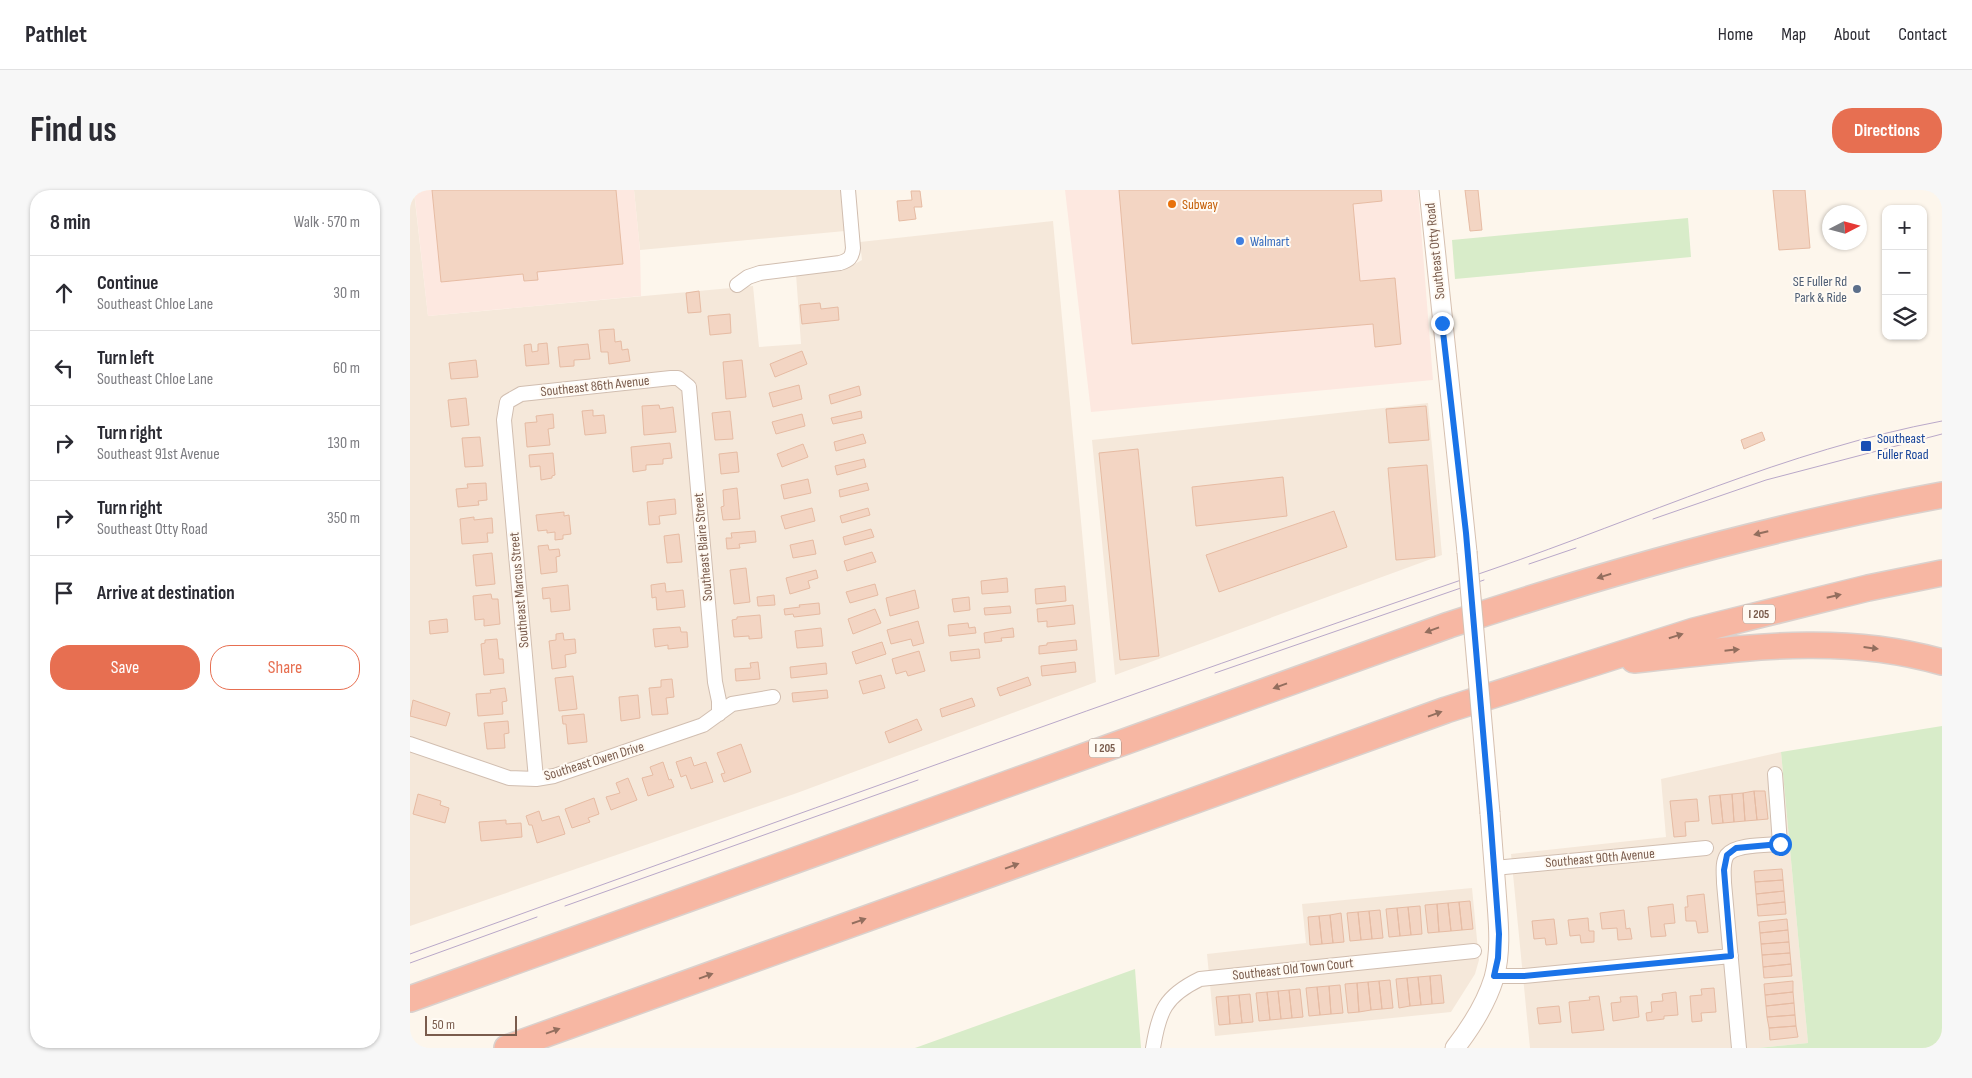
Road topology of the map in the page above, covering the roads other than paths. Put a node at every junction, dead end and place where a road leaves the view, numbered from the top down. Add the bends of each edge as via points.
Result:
1 (848, 190) edge
2 (1429, 190) edge
3 (737, 285) dead end
4 (684, 381) joint
5 (507, 402) joint
6 (1942, 480) edge
7 (1942, 495) edge
8 (1808, 522) junction
9 (1942, 573) edge
10 (1942, 662) edge
11 (1580, 666) junction
12 (773, 697) dead end
13 (719, 714) junction
14 (410, 744) edge
15 (1775, 774) dead end
16 (536, 778) junction
17 (1706, 848) dead end
18 (1494, 868) junction
19 (1474, 951) dead end
20 (1731, 956) junction
21 (1494, 976) junction
22 (410, 999) edge
23 (507, 1048) edge
24 (1153, 1048) edge
25 (1455, 1048) edge
26 (1739, 1048) edge

1 - 3 street via 853,248 849,260 760,273
2 - 18 street, Southeast Otty Road, bridge via 1467,552
4 - 5 street, Southeast 86th Avenue via 671,378 522,394
4 - 13 street, Southeast Blaire Street via 689,387
5 - 16 street, Southeast Marcus Street via 504,420
6 - 8 highway
7 - 8 highway, I 205
8 -> 22 highway, I 205 via 1659,560 1449,625
11 -> 9 highway, I 205 via 1781,608
11 -> 10 highway via 1787,644 1891,650
23 -> 11 highway, I 205 via 1446,710
12 - 13 street, Southeast Owen Drive via 732,704
13 - 16 street, Southeast Owen Drive via 703,725 554,776
14 - 16 street, Southeast Owen Drive via 509,778
15 - 20 street via 1780,844 1736,848 1724,861
17 - 18 street, Southeast 90th Avenue
18 - 21 street, Southeast Otty Road via 1499,949
19 - 24 street, Southeast Old Town Court via 1200,979 1172,996 1162,1011
20 - 21 street via 1524,976
20 - 26 street
21 - 25 street, Southeast Otty Road via 1471,1028

